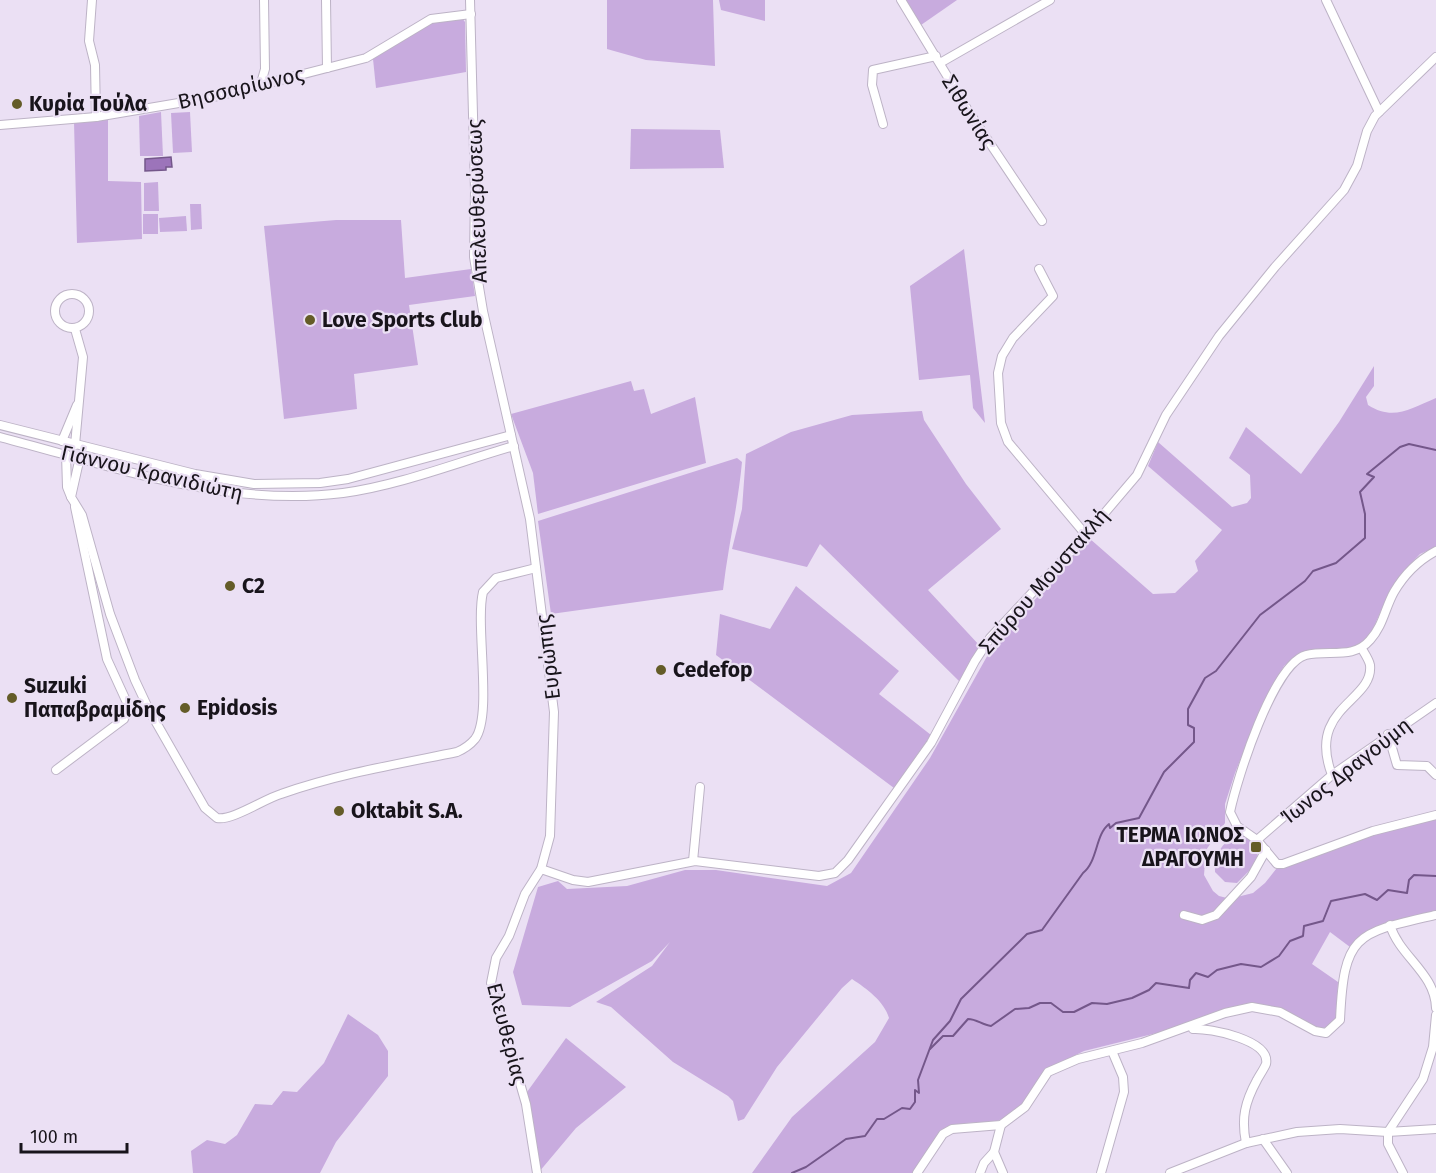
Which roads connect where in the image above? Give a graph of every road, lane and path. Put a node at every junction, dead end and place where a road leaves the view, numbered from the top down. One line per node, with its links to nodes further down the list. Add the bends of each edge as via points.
1 (92, 0): 14 (street, via 89,41 95,66)
2 (264, 0): 12 (street, via 266,69)
3 (326, 0): 11 (street)
4 (470, 0): 8 (street, Απελευθερώσεως)
5 (901, 0): 10 (street, Σιθωνίας)
6 (1050, 0): 10 (street)
7 (1326, 0): 13 (street)
8 (471, 14): 11 (street, Βησσαρίωνος, via 431,19 366,58); 22 (street, Απελευθερώσεως, via 474,257)
9 (1436, 57): 13 (street, Σπύρου Μουστακλή)
10 (938, 60): 15 (street, via 873,70 872,85); 17 (street, Σιθωνίας)
11 (327, 68): 12 (street, Βησσαρίωνος)
12 (261, 83): 14 (street, Βησσαρίωνος, via 214,97)
13 (1378, 112): 31 (street, Σπύρου Μουστακλή, via 1344,190 1219,336 1173,404 1137,475)
14 (96, 117): 16 (street, Βησσαρίωνος)
15 (883, 124)
16 (0, 125)
17 (1042, 222)
18 (1039, 268): 31 (street, via 1053,296 1013,338 1002,356 998,373 1002,429 1011,446)
19 (75, 328): 19 (street, via 88,319 90,308 84,298 68,294 58,301 56,317 63,326); 20 (street, via 83,353)
20 (80, 395): 24 (street); 25 (street)
21 (0, 425): 24 (street, Γιάννου Κρανιδιώτη)
22 (511, 435): 25 (street, Γιάννου Κρανιδιώτη, via 348,479 285,484 254,484 195,474); 26 (street, Απελευθερώσεως)
23 (0, 437): 27 (street, Γιάννου Κρανιδιώτη)
24 (62, 441): 25 (street, Γιάννου Κρανιδιώτη)
25 (75, 445)
26 (514, 446): 28 (street, Γιάννου Κρανιδιώτη, via 379,486 282,498 200,488); 33 (street, Ευρώπης)
27 (66, 454): 28 (street, Γιάννου Κρανιδιώτη); 29 (street, via 67,487)
28 (80, 457): 29 (street)
29 (72, 497): 30 (street)
30 (74, 506): 33 (street, via 82,515 110,614 149,710 205,808 222,819 312,784 466,748 476,738 482,711 483,592 496,578); 37 (street, via 107,658 129,707 124,719)
31 (1086, 535): 44 (street, Σπύρου Μουστακλή, via 990,638 931,742 836,873 819,876)
32 (1436, 551): 34 (street, via 1415,565 1394,592 1379,629)
33 (536, 568): 45 (street, Ευρώπης, via 554,712 550,836)
34 (1362, 649): 38 (street, via 1370,664 1369,677 1328,728 1325,740); 42 (street, via 1303,656 1293,663 1272,695 1248,750 1230,812 1237,826)
35 (1436, 703): 36 (street, Ίωνος Δραγούμη)
36 (1388, 734): 38 (street, Ίωνος Δραγούμη); 39 (street, via 1397,765 1427,766)
37 (56, 770)
38 (1332, 775): 42 (street, Ίωνος Δραγούμη)
39 (1436, 775)
40 (700, 788): 44 (street)
41 (1436, 815): 43 (street, via 1383,828 1283,864 1277,864)
42 (1257, 840): 43 (street)
43 (1266, 850): 46 (street, via 1251,878 1216,915 1202,920)
44 (693, 861): 45 (street, Σπύρου Μουστακλή, via 588,882)
45 (541, 869): 59 (street, Ελευθερίας, via 514,916 509,936 496,958 491,983 526,1104)
46 (1184, 915)
47 (1436, 915): 48 (street)
48 (1390, 925): 49 (street, via 1401,947 1426,976); 51 (street, via 1369,933 1349,953 1341,980 1340,1020 1326,1033 1280,1012 1252,1007)
49 (1436, 1008)
50 (1436, 1015): 55 (street, via 1433,1047 1423,1079)
51 (1180, 1030): 52 (street); 57 (street, via 1199,1029 1243,1039 1264,1054 1266,1063 1243,1112)
52 (1112, 1051): 53 (street, via 1057,1066 1048,1072 1024,1107); 63 (street, via 1123,1077 1124,1092)
53 (1001, 1125): 58 (street); 60 (street, via 952,1129 943,1134)
54 (1436, 1130): 55 (street)
55 (1388, 1132): 56 (street, via 1318,1129); 66 (street, via 1388,1144)
56 (1263, 1139): 57 (street); 65 (street)
57 (1246, 1143): 64 (street)
58 (994, 1152): 61 (street); 62 (street)
59 (537, 1173)
60 (917, 1173)
61 (980, 1173)
62 (1003, 1173)
63 (1101, 1173)
64 (1170, 1173)
65 (1287, 1173)
66 (1403, 1173)

